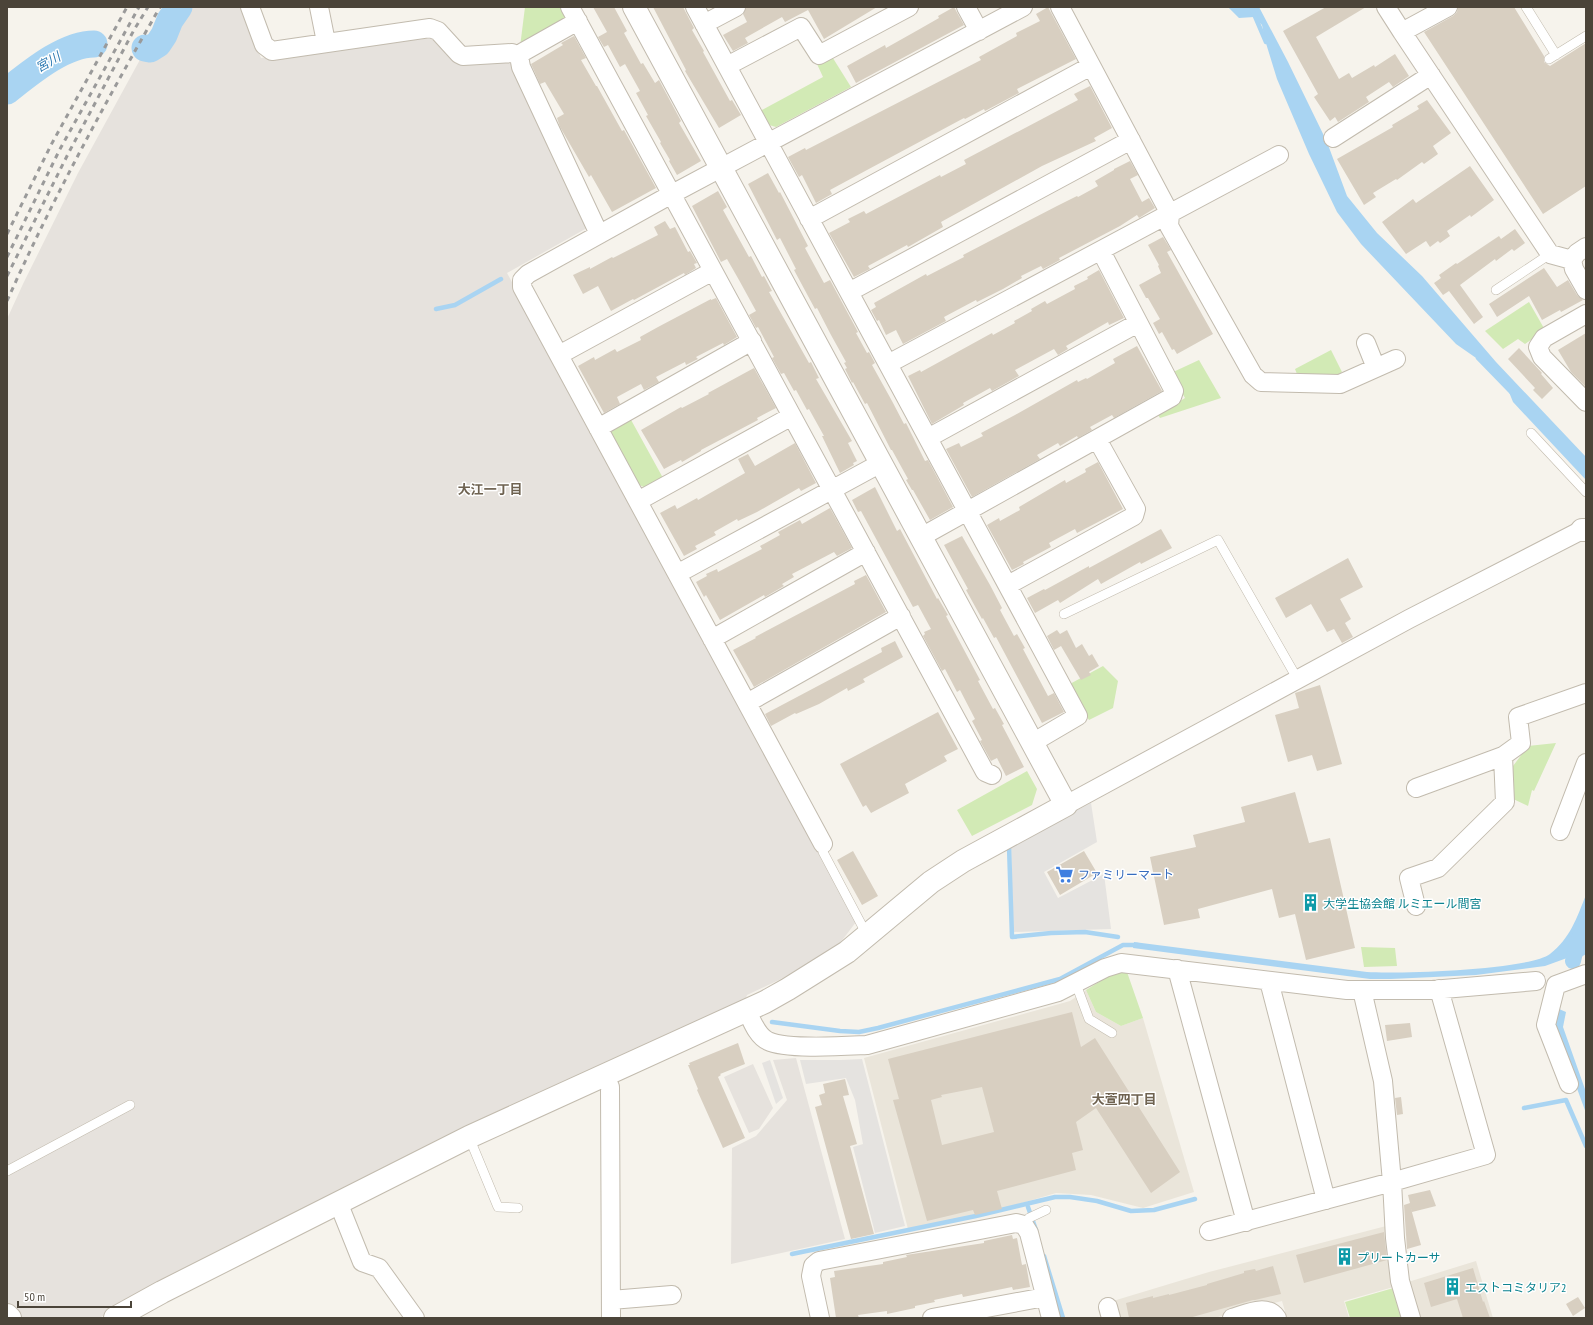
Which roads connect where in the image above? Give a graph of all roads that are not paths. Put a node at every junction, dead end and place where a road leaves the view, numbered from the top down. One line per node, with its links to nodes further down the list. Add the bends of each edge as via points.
1 (250, 7): 18 (street, via 264,45 272,50)
2 (319, 7): 18 (street)
3 (634, 7): 27 (street)
4 (695, 7): 14 (street)
5 (736, 7): 14 (street)
6 (909, 7): 20 (street, via 819,55 801,27)
7 (966, 7): 15 (street)
8 (1023, 7): 15 (street)
9 (1060, 7): 21 (street)
10 (1386, 7): 16 (street)
11 (1448, 7): 16 (street)
12 (1526, 7): 17 (lane, via 1552,57)
13 (574, 14): 19 (street); 28 (street)
14 (704, 24): 20 (street)
15 (979, 31): 25 (street)
16 (1402, 32): 22 (street)
17 (1586, 36)
18 (326, 42): 19 (street, via 430,28 438,31 463,56 512,53)
19 (519, 56): 31 (street, via 521,67)
20 (727, 66): 25 (street)
21 (1091, 66): 24 (street); 30 (street)
22 (1431, 75): 23 (street); 34 (street)
23 (1333, 138)
24 (1131, 140): 29 (street); 39 (street)
25 (768, 143): 27 (street); 30 (street)
26 (1279, 155): 29 (street)
27 (721, 168): 28 (street); 54 (street)
28 (672, 194): 31 (street); 36 (street)
29 (1170, 214): 33 (street); 47 (street, via 1169,226 1253,374 1261,382 1340,384)
30 (810, 219): 39 (street)
31 (599, 234): 44 (street, via 528,274 522,280 522,287)
32 (1586, 247): 35 (street)
33 (1101, 251): 41 (street); 46 (street)
34 (1550, 254): 35 (street); 37 (lane)
35 (1572, 260): 38 (street)
36 (714, 271): 42 (street); 44 (street)
37 (1496, 290)
38 (1586, 290)
39 (849, 292): 46 (street)
40 (1586, 314): 48 (street, via 1544,338 1538,347 1542,356)
41 (1138, 323): 52 (street); 53 (street, via 1174,391 1172,397)
42 (752, 341): 49 (street); 50 (street)
43 (1366, 343): 47 (street)
44 (559, 355): 50 (street)
45 (1396, 359): 47 (street)
46 (888, 364): 52 (street)
47 (1376, 368)
48 (1586, 402)
49 (792, 416): 55 (street); 57 (street)
50 (598, 428): 57 (street)
51 (1531, 433): 56 (lane)
52 (928, 438): 58 (street)
53 (1097, 439): 58 (street); 63 (street, via 1136,509 1134,516)
54 (881, 463): 55 (street); 60 (street)
55 (832, 489): 61 (street); 62 (street)
56 (1586, 492)
57 (638, 502): 62 (street)
58 (968, 512): 60 (street); 63 (street)
59 (1584, 530): 67 (street)
60 (921, 537): 70 (street)
61 (866, 552): 65 (street); 66 (street)
62 (677, 574): 66 (street)
63 (1008, 585): 70 (street, via 1078,716)
64 (1064, 614): 67 (lane, via 1218,540)
65 (901, 616): 69 (street); 73 (street, via 986,772)
66 (712, 639): 69 (street)
67 (1298, 680): 75 (street)
68 (1586, 693): 71 (street, via 1518,716 1522,743)
69 (747, 703): 77 (street)
70 (1032, 743): 75 (street)
71 (1503, 756): 74 (street); 78 (street, via 1505,802 1438,868 1409,878)
72 (1586, 763): 76 (street)
73 (992, 775)
74 (1416, 788)
75 (1066, 805): 79 (street, via 931,882)
76 (1560, 831)
77 (823, 844): 79 (lane, via 823,852)
78 (1416, 906)
79 (867, 935): 87 (street, via 817,972)
80 (1177, 969): 82 (street); 84 (street, via 1121,963 1105,968); 100 (street)
81 (1586, 974): 90 (street, via 1556,985 1546,1025)
82 (1269, 981): 86 (street); 95 (street)
83 (1536, 981): 85 (street)
84 (1076, 984): 87 (street, via 1058,992 867,1045 782,1045 767,1041); 88 (lane, via 1089,1020)
85 (1439, 989): 86 (street); 94 (street, via 1486,1155)
86 (1362, 990): 94 (street, via 1383,1081)
87 (747, 1011): 89 (street)
88 (1112, 1033)
89 (604, 1075): 92 (street); 104 (street, via 610,1087)
90 (1569, 1084)
91 (130, 1104): 93 (lane)
92 (469, 1137): 96 (street); 97 (lane, via 498,1207)
93 (7, 1171)
94 (1392, 1182): 95 (street); 115 (street, via 1394,1238 1400,1281)
95 (1326, 1200): 100 (street)
96 (338, 1202): 107 (street); 108 (street, via 362,1262 378,1268)
97 (518, 1208)
98 (1046, 1210): 99 (lane)
99 (1030, 1220): 103 (street, via 1028,1233); 110 (street, via 819,1261 813,1266 811,1276)
100 (1246, 1222): 101 (street)
101 (1209, 1232)
102 (672, 1295): 104 (street)
103 (1045, 1297): 111 (street); 112 (street)
104 (611, 1300): 109 (street)
105 (7, 1315): 106 (street)
106 (10, 1318)
107 (115, 1318)
108 (415, 1318)
109 (611, 1318)
110 (820, 1318)
111 (932, 1318)
112 (1051, 1318)
113 (1232, 1318): 114 (street, via 1266,1310)
114 (1277, 1318)
115 (1411, 1318)

